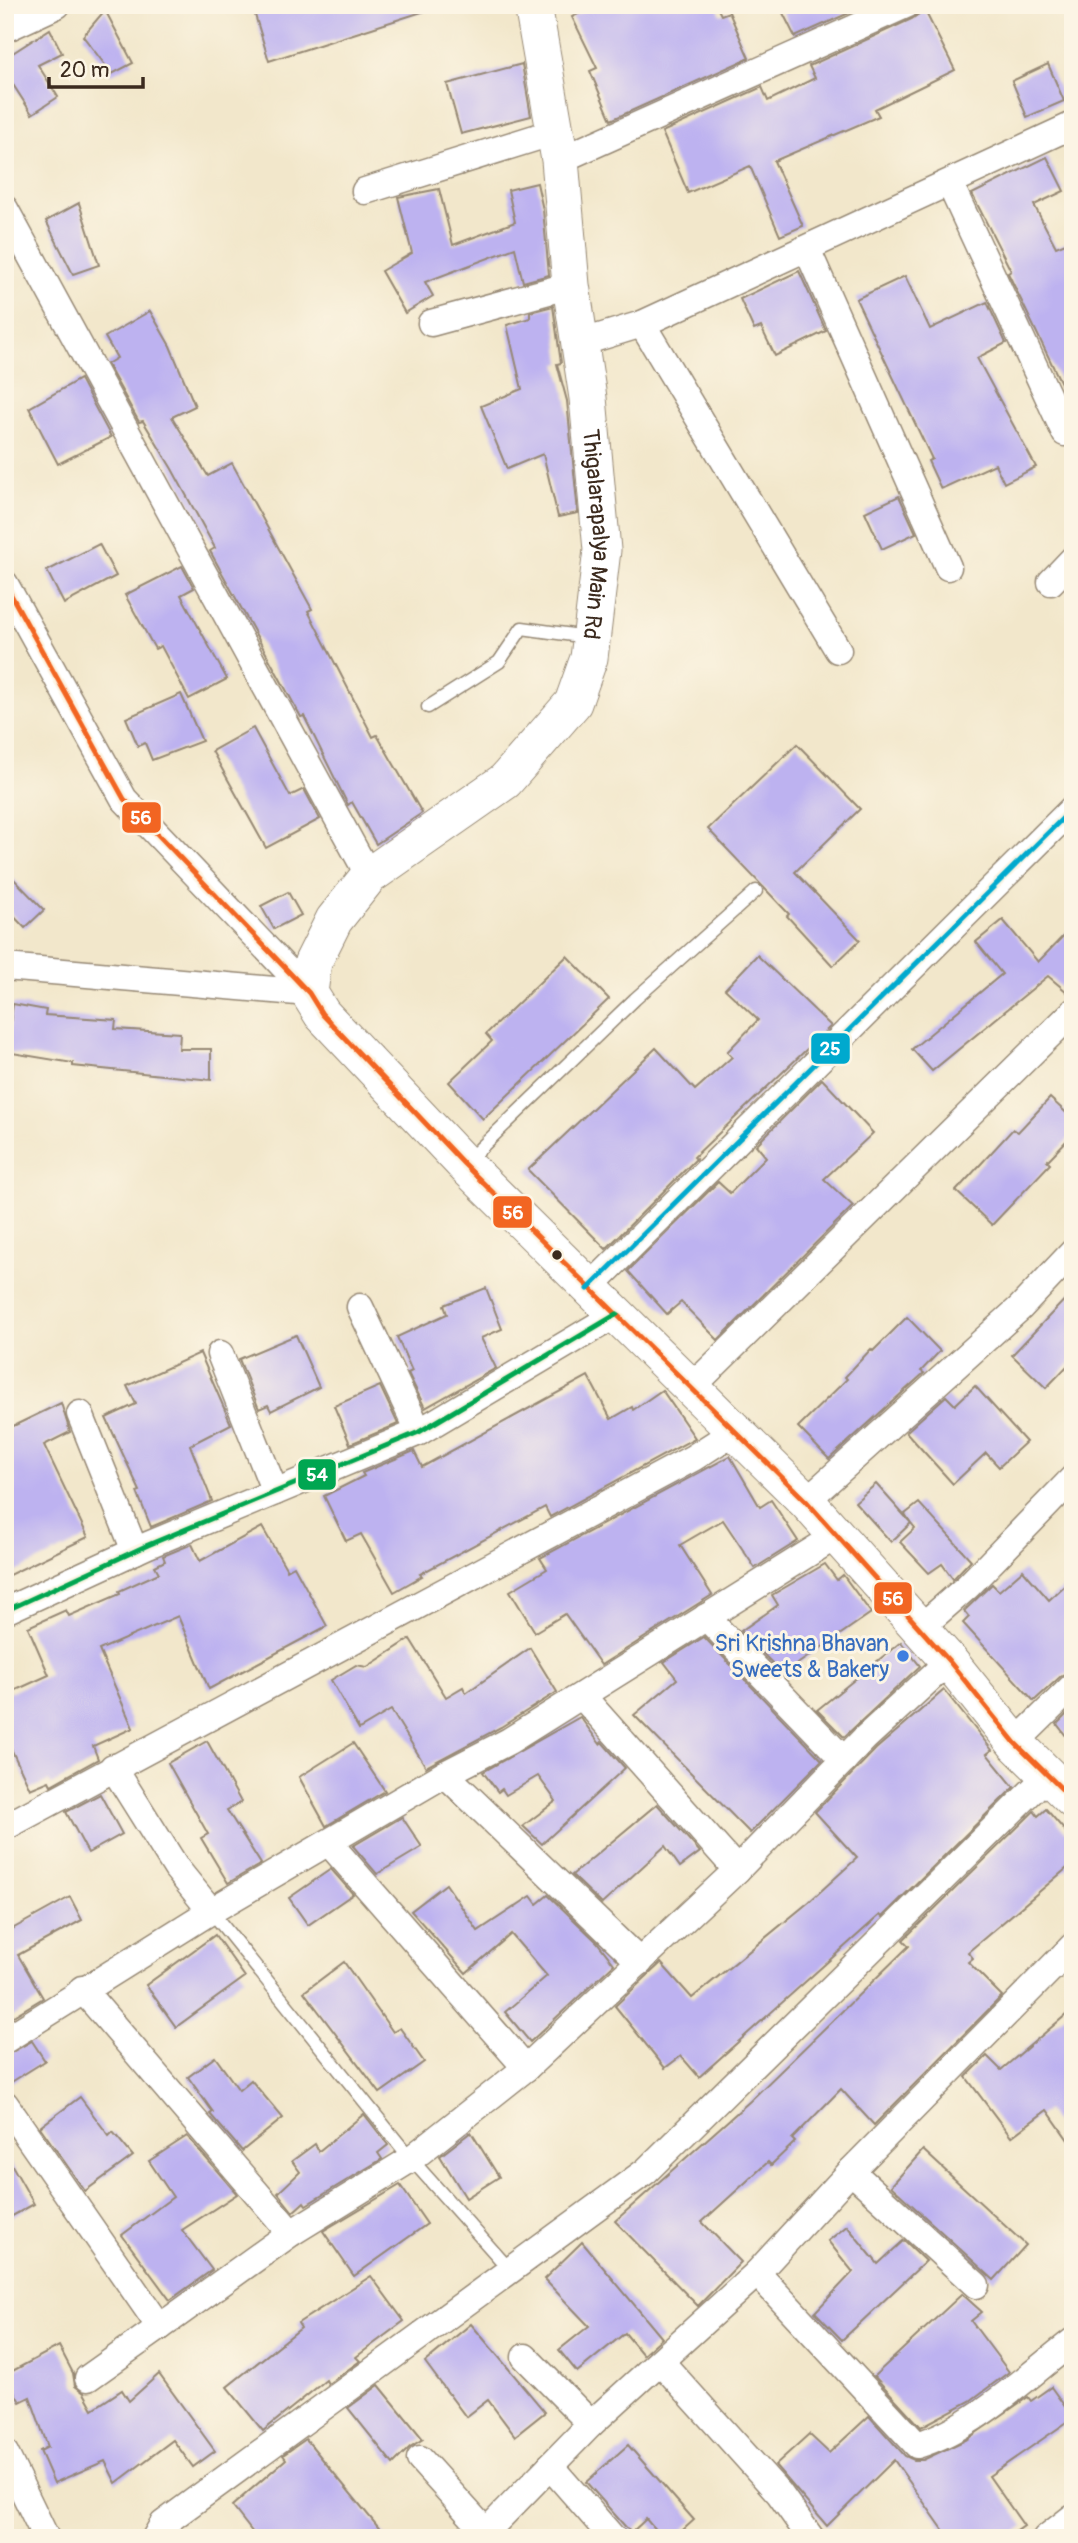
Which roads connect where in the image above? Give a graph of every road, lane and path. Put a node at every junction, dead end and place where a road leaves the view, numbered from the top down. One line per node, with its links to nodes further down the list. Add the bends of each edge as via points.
1 (57, 5): 4 (street)
2 (533, 5): 6 (street, Thigalarapalya Main Rd)
3 (906, 5): 6 (street)
4 (5, 29)
5 (1073, 125): 7 (street)
6 (557, 146): 8 (street); 11 (street, Thigalarapalya Main Rd)
7 (950, 184): 10 (street); 15 (street)
8 (365, 191)
9 (5, 209): 24 (street)
10 (807, 249): 13 (street); 17 (street)
11 (571, 285): 12 (street); 14 (street, Thigalarapalya Main Rd)
12 (431, 323)
13 (642, 324): 14 (street); 21 (street)
14 (580, 344): 20 (street, Thigalarapalya Main Rd, via 601,550)
15 (1065, 433)
16 (1073, 559): 18 (street)
17 (947, 567)
18 (1051, 582)
19 (5, 584): 27 (street, via 124,799)
20 (591, 637): 22 (lane, via 522,628 499,662); 24 (street, Thigalarapalya Main Rd, via 589,658 573,704 505,781)
21 (838, 650)
22 (428, 707)
23 (1073, 808): 31 (street)
24 (369, 876): 27 (street, Thigalarapalya Main Rd, via 334,920 313,962)
25 (756, 891): 29 (lane, via 635,999)
26 (5, 967): 27 (street)
27 (309, 993): 29 (street, via 322,1014)
28 (1073, 1012): 35 (street)
29 (464, 1164): 31 (street)
30 (1073, 1252): 41 (street, via 1020,1308)
31 (588, 1289): 33 (street)
32 (360, 1307): 38 (street)
33 (617, 1314): 35 (street); 38 (street)
34 (220, 1354): 40 (street)
35 (691, 1388): 37 (street)
36 (80, 1414): 43 (street)
37 (735, 1431): 41 (street); 52 (street, via 681,1465)
38 (419, 1432): 40 (street)
39 (1073, 1478): 46 (street, via 968,1586)
40 (275, 1492): 43 (street)
41 (806, 1501): 42 (street)
42 (836, 1536): 45 (street); 46 (street)
43 (135, 1551): 44 (street)
44 (7, 1605)
45 (706, 1617): 49 (street); 51 (street)
46 (919, 1629): 47 (street)
47 (948, 1661): 50 (street); 51 (street)
48 (1073, 1686): 50 (street)
49 (582, 1696): 53 (street); 57 (street)
50 (1015, 1743): 54 (street)
51 (844, 1760): 57 (street)
52 (113, 1767): 55 (street); 58 (street, via 177,1869)
53 (445, 1773): 56 (street); 60 (street)
54 (1059, 1789): 68 (street, via 646,2171)
55 (5, 1826)
56 (329, 1843): 58 (street); 63 (street)
57 (737, 1870): 60 (street)
58 (211, 1911): 61 (street); 65 (lane)
59 (1073, 1945): 66 (street)
60 (640, 1962): 63 (street)
61 (82, 1990): 62 (street); 67 (street)
62 (5, 2040)
63 (526, 2068): 65 (street)
64 (5, 2104): 71 (street)
65 (411, 2158): 67 (street); 68 (lane)
66 (851, 2171): 69 (street); 70 (street)
67 (292, 2233): 71 (street)
68 (510, 2270): 83 (street, via 163,2524)
69 (757, 2273): 72 (street, via 917,2445 967,2422); 74 (street)
70 (976, 2284)
71 (160, 2327): 75 (street)
72 (1073, 2341)
73 (525, 2357): 76 (street)
74 (661, 2362): 76 (street); 85 (street, via 779,2493)
75 (88, 2378)
76 (590, 2424): 79 (street)
77 (5, 2453): 82 (street)
78 (420, 2459): 81 (street)
79 (550, 2466): 81 (street); 84 (street)
80 (1073, 2517): 86 (street)
81 (483, 2535)
82 (46, 2538)
83 (155, 2538)
84 (613, 2538)
85 (811, 2538)
86 (1046, 2538)

